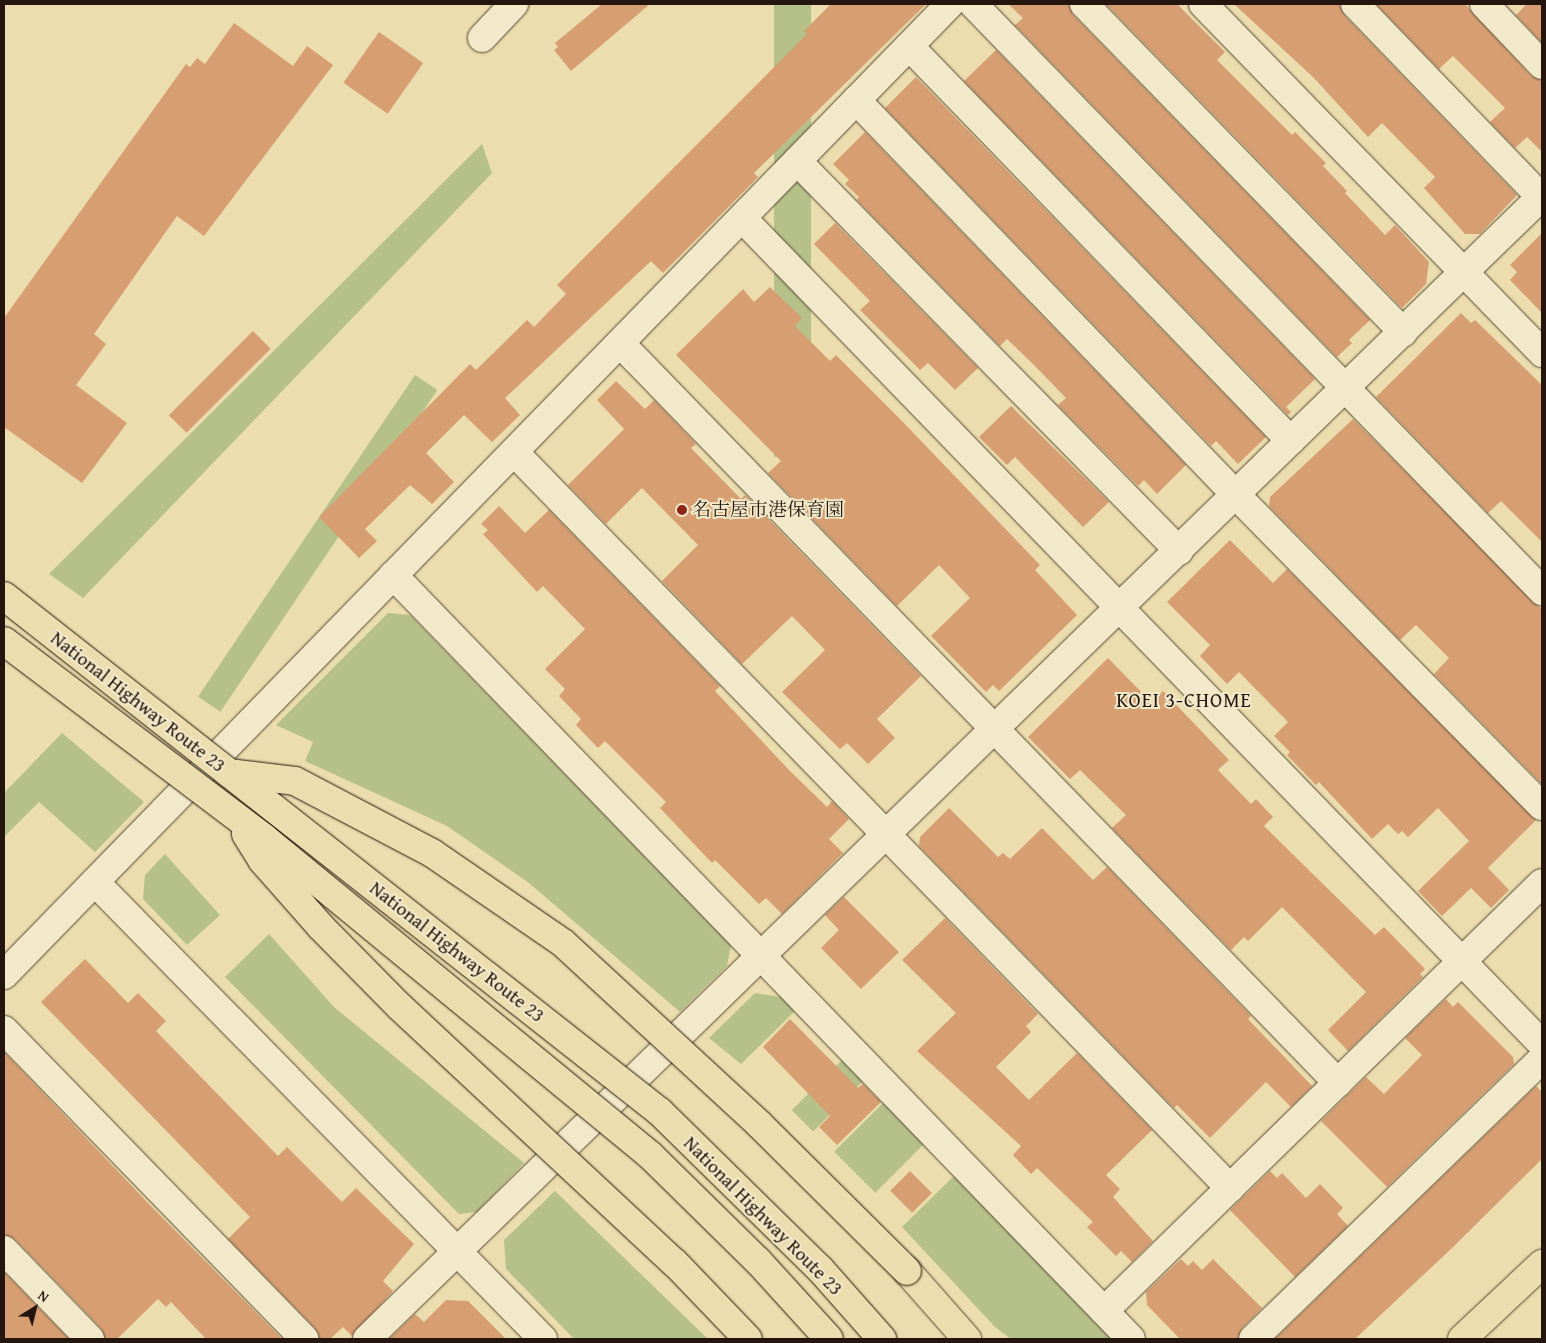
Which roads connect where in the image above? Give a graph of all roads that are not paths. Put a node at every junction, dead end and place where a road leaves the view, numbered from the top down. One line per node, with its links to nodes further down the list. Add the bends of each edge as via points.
1 (514, 4): 8 (street)
2 (950, 4): 9 (street)
3 (973, 4): 19 (street)
4 (1084, 4): 16 (street)
5 (1203, 4): 15 (street)
6 (1355, 4): 13 (street)
7 (1487, 5): 10 (street)
8 (482, 38)
9 (909, 46): 11 (street); 20 (street)
10 (1542, 65)
11 (856, 100): 12 (street); 22 (street)
12 (797, 161): 14 (street); 23 (street)
13 (1542, 196): 15 (street)
14 (742, 218): 17 (street); 27 (street)
15 (1464, 272): 16 (street); 18 (street)
16 (1403, 332): 19 (street)
17 (620, 343): 21 (street); 29 (street)
18 (1542, 353)
19 (1346, 388): 20 (street); 25 (street)
20 (1291, 441): 22 (street)
21 (514, 452): 24 (street); 33 (street)
22 (1236, 495): 23 (street); 31 (street)
23 (1179, 551): 27 (street)
24 (393, 575): 34 (street); 36 (street)
25 (1542, 591)
26 (4, 596): 30 (main road, National Highway Route 23, bridge)
27 (1118, 609): 29 (street); 37 (street)
28 (4, 641): 32 (main road, National Highway Route 23, bridge)
29 (995, 729): 33 (street); 42 (street)
30 (229, 773): 54 (main road, National Highway Route 23, bridge, via 660,1112 820,1269); 55 (main road, bridge, via 295,781 432,853 563,943 760,1125 907,1271)
31 (1542, 806)
32 (232, 813): 52 (main road, bridge, via 262,860 328,934 400,1007 675,1263); 53 (main road, National Highway Route 23, bridge, via 650,1155 758,1261)
33 (887, 835): 36 (street); 43 (street)
34 (95, 882): 38 (street); 45 (street)
35 (1542, 883): 37 (street)
36 (762, 956): 45 (street); 47 (street)
37 (1462, 962): 40 (street); 42 (street)
38 (4, 975)
39 (4, 1030): 49 (street)
40 (1542, 1044)
41 (1542, 1059): 57 (street)
42 (1338, 1083): 43 (street)
43 (1230, 1188): 47 (street)
44 (4, 1250): 48 (street)
45 (457, 1252): 50 (street); 51 (street)
46 (1542, 1264): 58 (main road)
47 (1104, 1311): 56 (street)
48 (90, 1339)
49 (304, 1339)
50 (367, 1339)
51 (542, 1339)
52 (748, 1339)
53 (829, 1339)
54 (882, 1339)
55 (967, 1339)
56 (1131, 1339)
57 (1253, 1339)
58 (1462, 1339)

